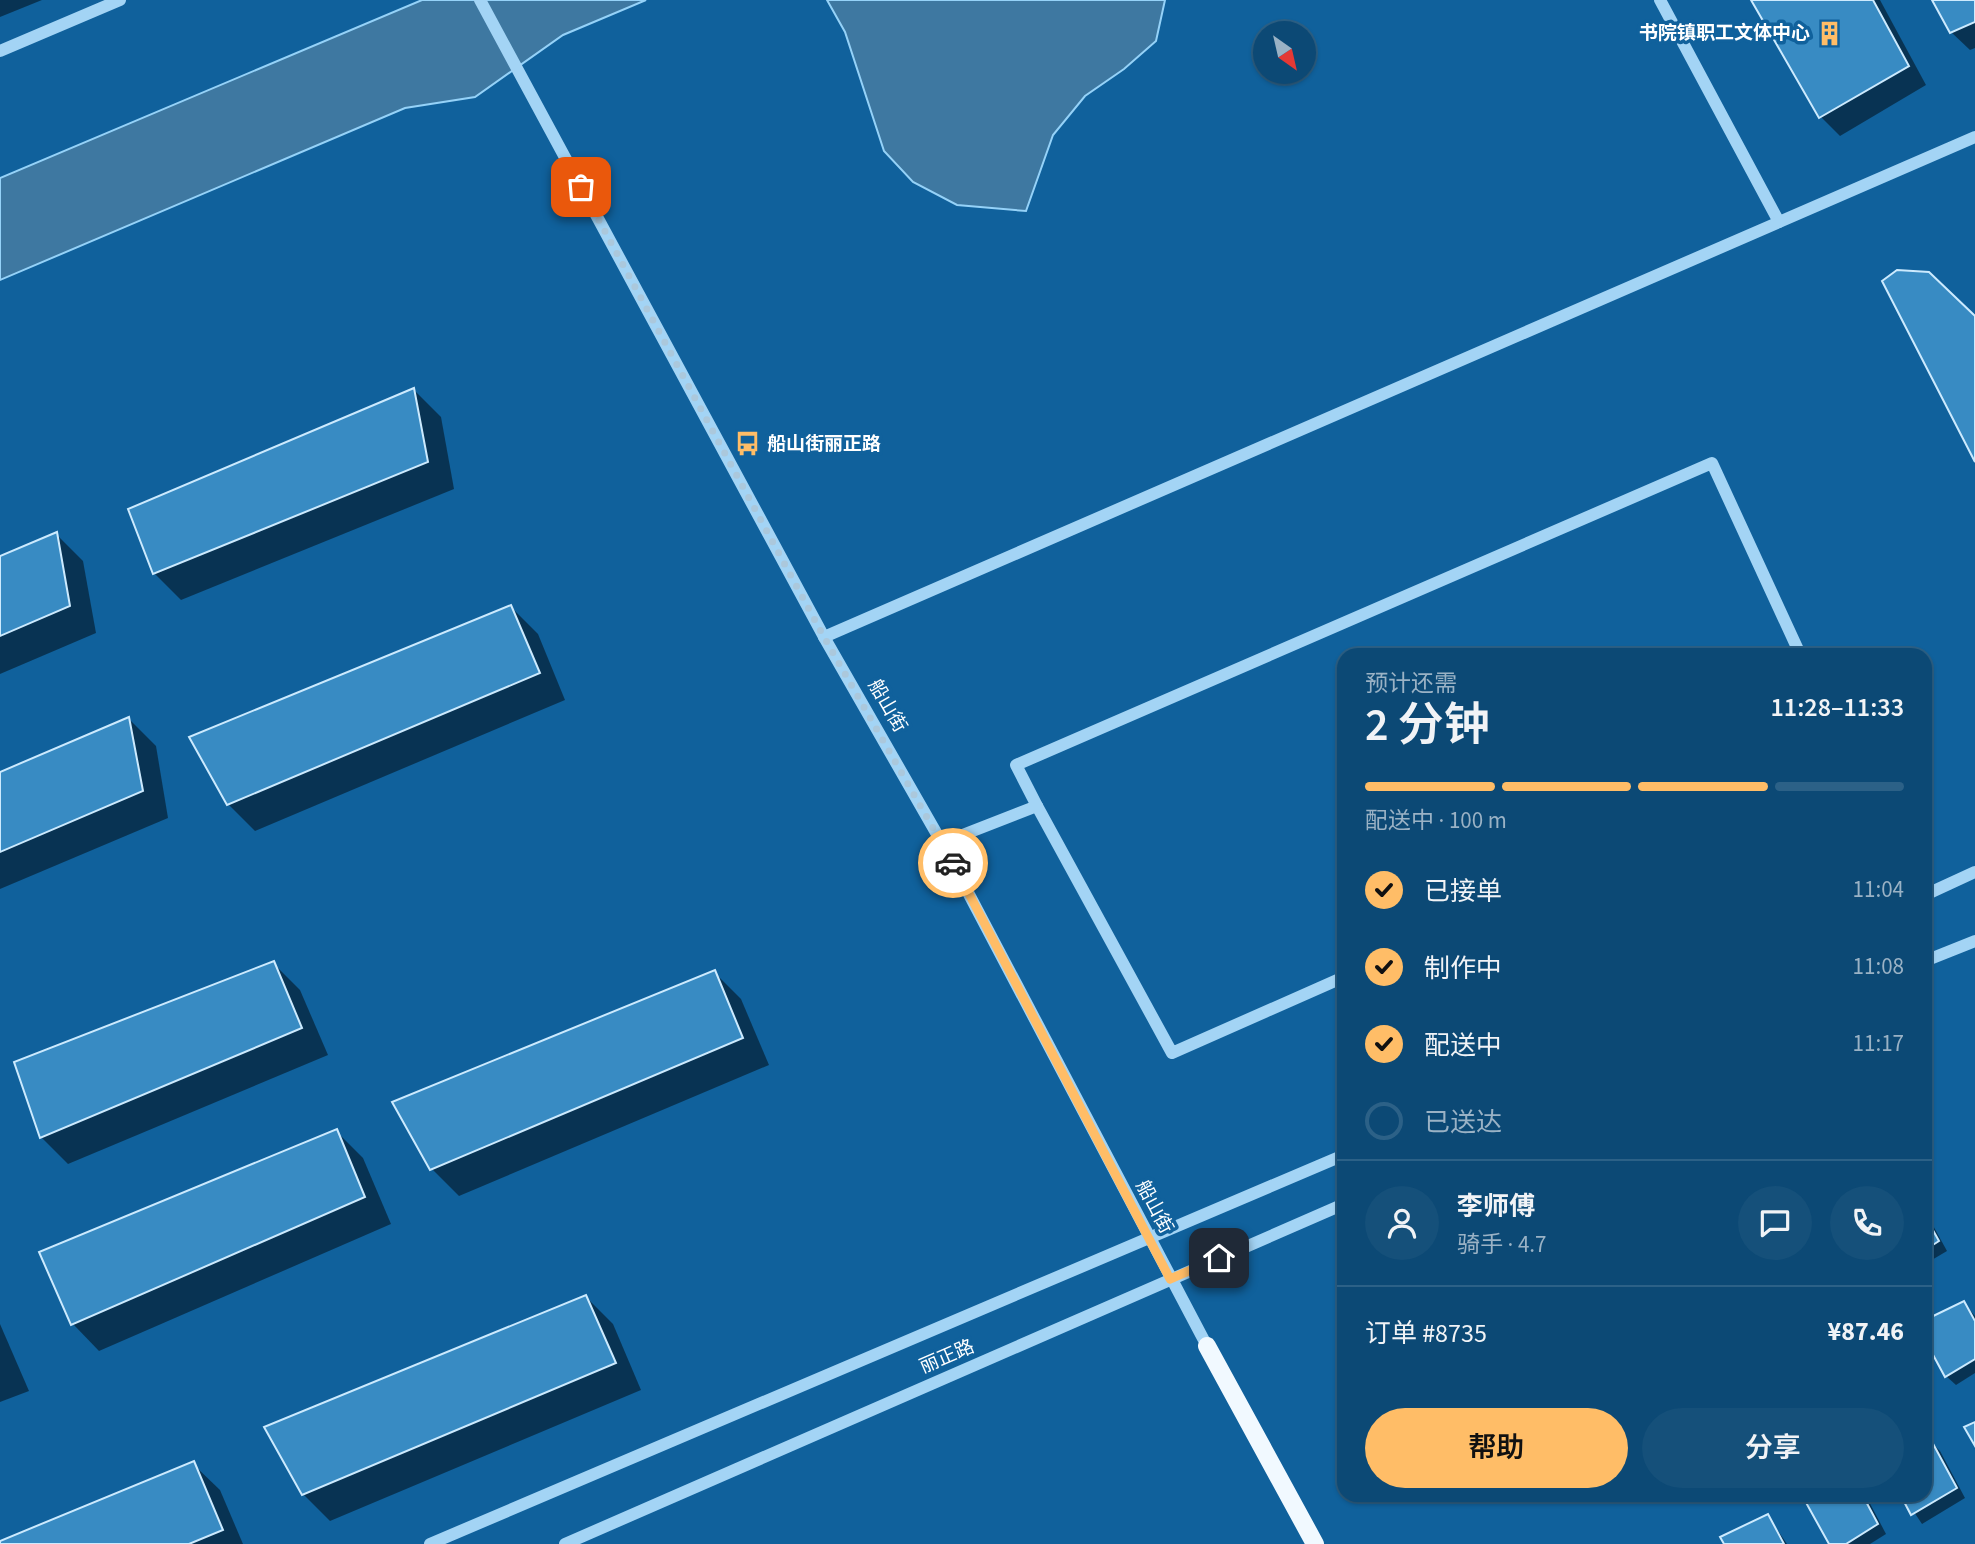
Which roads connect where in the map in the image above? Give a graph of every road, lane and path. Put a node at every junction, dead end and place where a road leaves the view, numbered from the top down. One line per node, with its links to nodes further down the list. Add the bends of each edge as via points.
1 (120, 0): 4 (street)
2 (480, 0): 7 (street, 船山街)
3 (1660, 0): 6 (street)
4 (0, 51)
5 (1975, 137): 6 (street)
6 (1779, 222): 7 (street)
7 (824, 637): 10 (street, 船山街)
8 (1797, 648): 9 (street, via 1712,463 1016,765)
9 (1037, 806): 10 (street); 15 (street, via 1171,1053)
10 (942, 843): 18 (street, 船山街)
11 (1975, 872): 12 (street)
12 (1932, 892)
13 (1975, 941): 14 (street)
14 (1932, 958)
15 (1337, 980)
16 (1337, 1158): 18 (street)
17 (1337, 1207): 19 (street, 丽正路)
18 (1147, 1237): 19 (street, 船山街); 21 (street)
19 (1170, 1279): 20 (street, 船山街); 22 (street, 丽正路)
20 (1207, 1346): 23 (main road)
21 (430, 1544)
22 (565, 1544)
23 (1315, 1544)

